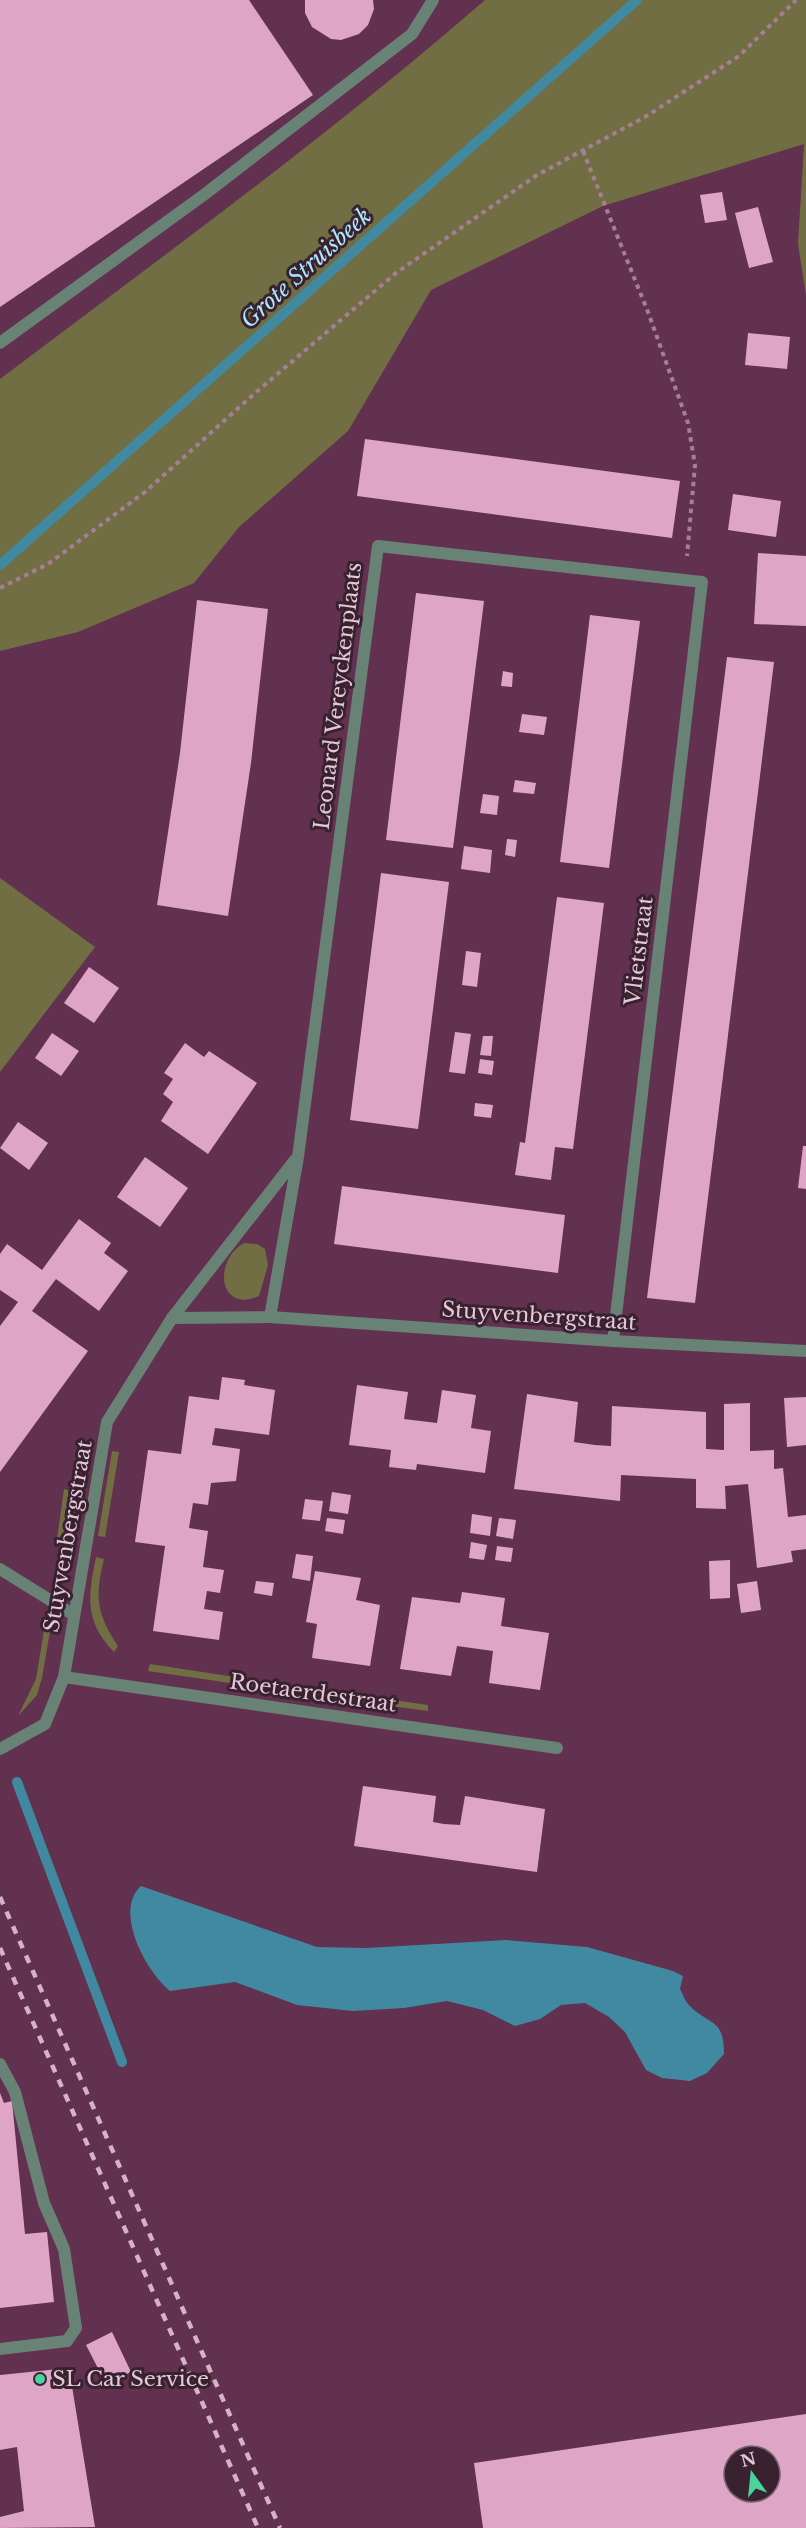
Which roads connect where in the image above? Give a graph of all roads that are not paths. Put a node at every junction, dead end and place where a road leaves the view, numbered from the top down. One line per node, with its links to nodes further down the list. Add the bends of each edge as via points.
1 (433, 0): 2 (street, via 412,34 205,194)
2 (0, 343)
3 (684, 580): 4 (street, Leonard Vereyckenplaats, via 378,546); 7 (street, Vlietstraat, via 702,582)
4 (298, 1157): 5 (street); 6 (street, Stuyvenbergstraat)
5 (270, 1317): 6 (street, Stuyvenbergstraat); 7 (street, Stuyvenbergstraat)
6 (172, 1318): 10 (street, Stuyvenbergstraat, via 107,1422)
7 (613, 1341): 8 (street, Stuyvenbergstraat)
8 (806, 1351)
9 (0, 1569): 10 (street)
10 (74, 1615): 11 (street, Stuyvenbergstraat)
11 (64, 1677): 12 (street, Roetaerdestraat); 13 (street, Stuyvenbergstraat, via 45,1724)
12 (557, 1748)
13 (0, 1749)
14 (0, 2064): 15 (street, via 15,2092 44,2203 64,2249 76,2328 67,2341)
15 (0, 2349)

